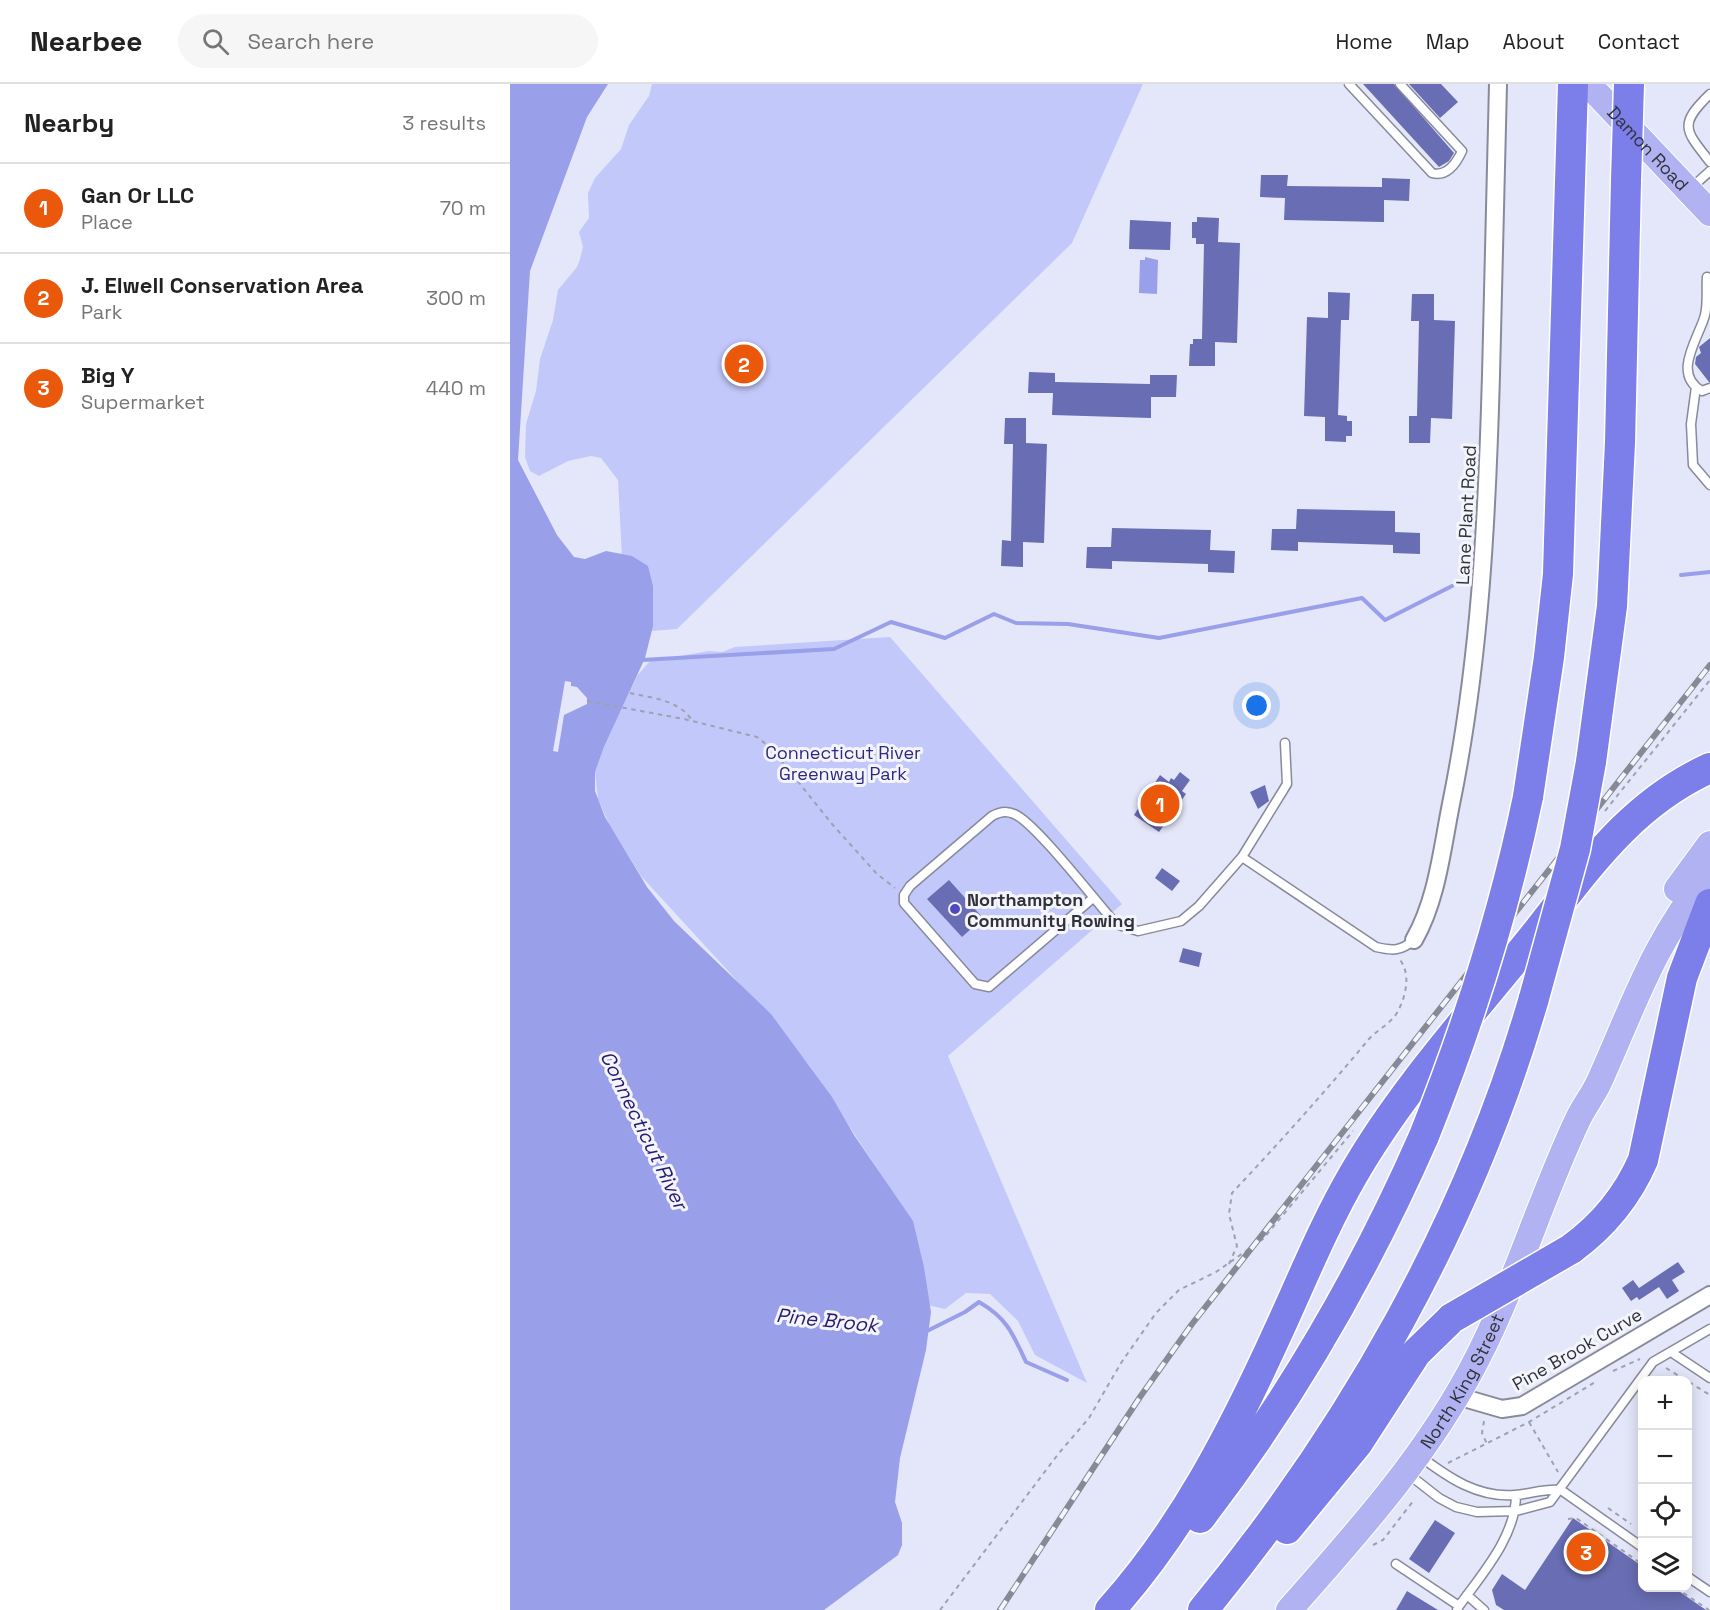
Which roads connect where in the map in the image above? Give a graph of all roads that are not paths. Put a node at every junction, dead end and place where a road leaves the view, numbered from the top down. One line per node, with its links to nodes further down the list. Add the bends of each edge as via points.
1 (1349, 84): 2 (lane, via 1431,173 1448,171 1462,151)
2 (1400, 84)
3 (1498, 84): 23 (street, Lane Plant Road, via 1488,477 1474,674 1437,870 1427,912)
4 (1573, 84): 41 (highway, bridge, via 1558,574 1528,797 1494,936 1460,1043 1424,1136 1371,1250 1299,1379 1216,1497)
5 (1588, 84): 10 (main road, Damon Road)
6 (1629, 84): 42 (highway, bridge, via 1612,606 1575,849 1534,998 1476,1165 1412,1300 1337,1426 1252,1548)
7 (1710, 94): 8 (lane, via 1688,120 1689,135)
8 (1710, 162)
9 (1710, 171): 10 (lane)
10 (1689, 190): 11 (main road, Damon Road)
11 (1710, 213)
12 (1707, 277): 13 (lane, via 1705,314 1695,334 1689,361 1688,376)
13 (1696, 387): 14 (lane, via 1702,391); 15 (lane, via 1691,424 1693,465)
14 (1710, 388)
15 (1710, 485)
16 (1286, 743): 19 (lane, via 1287,784)
17 (1710, 768): 40 (highway, via 1661,794 1634,817 1590,865 1395,1110 1343,1193 1245,1403 1206,1476 1152,1557)
18 (1710, 844): 24 (main road, North King Street, via 1671,898 1624,982 1584,1077)
19 (1242, 857): 21 (lane, via 1181,921 1138,931 1127,929 1116,924); 23 (lane, via 1376,947 1394,951)
20 (1710, 873): 24 (main road, North King Street, via 1661,941 1599,1083)
21 (1093, 898): 21 (lane, via 1033,828 1005,811 992,816 910,886 904,903 975,984 989,987)
22 (1710, 904): 43 (highway, bridge, via 1682,978 1643,1160 1631,1186 1614,1210 1571,1249 1452,1318 1416,1353 1344,1461 1258,1563)
23 (1414, 940)
24 (1578, 1119): 29 (main road, North King Street, via 1509,1293)
25 (1710, 1295): 29 (street, Pine Brook Curve, via 1522,1406 1502,1409)
26 (1710, 1329): 27 (lane)
27 (1671, 1352): 28 (lane); 31 (lane, via 1653,1362)
28 (1710, 1378)
29 (1457, 1396): 30 (main road, North King Street)
30 (1412, 1464): 32 (lane, via 1497,1496); 33 (lane, via 1439,1498 1456,1507 1477,1512); 44 (main road, North King Street)
31 (1561, 1490): 32 (lane, via 1547,1488); 33 (lane, via 1551,1502); 34 (lane)
32 (1515, 1496): 33 (lane)
33 (1516, 1511): 38 (lane, via 1503,1541)
34 (1638, 1544)
35 (1396, 1564): 39 (lane)
36 (1692, 1581): 37 (lane)
37 (1710, 1592)
38 (1467, 1595): 39 (lane); 45 (lane)
39 (1458, 1608)
40 (1110, 1610)
41 (1125, 1610)
42 (1203, 1610)
43 (1211, 1610)
44 (1289, 1610)
45 (1484, 1610)

